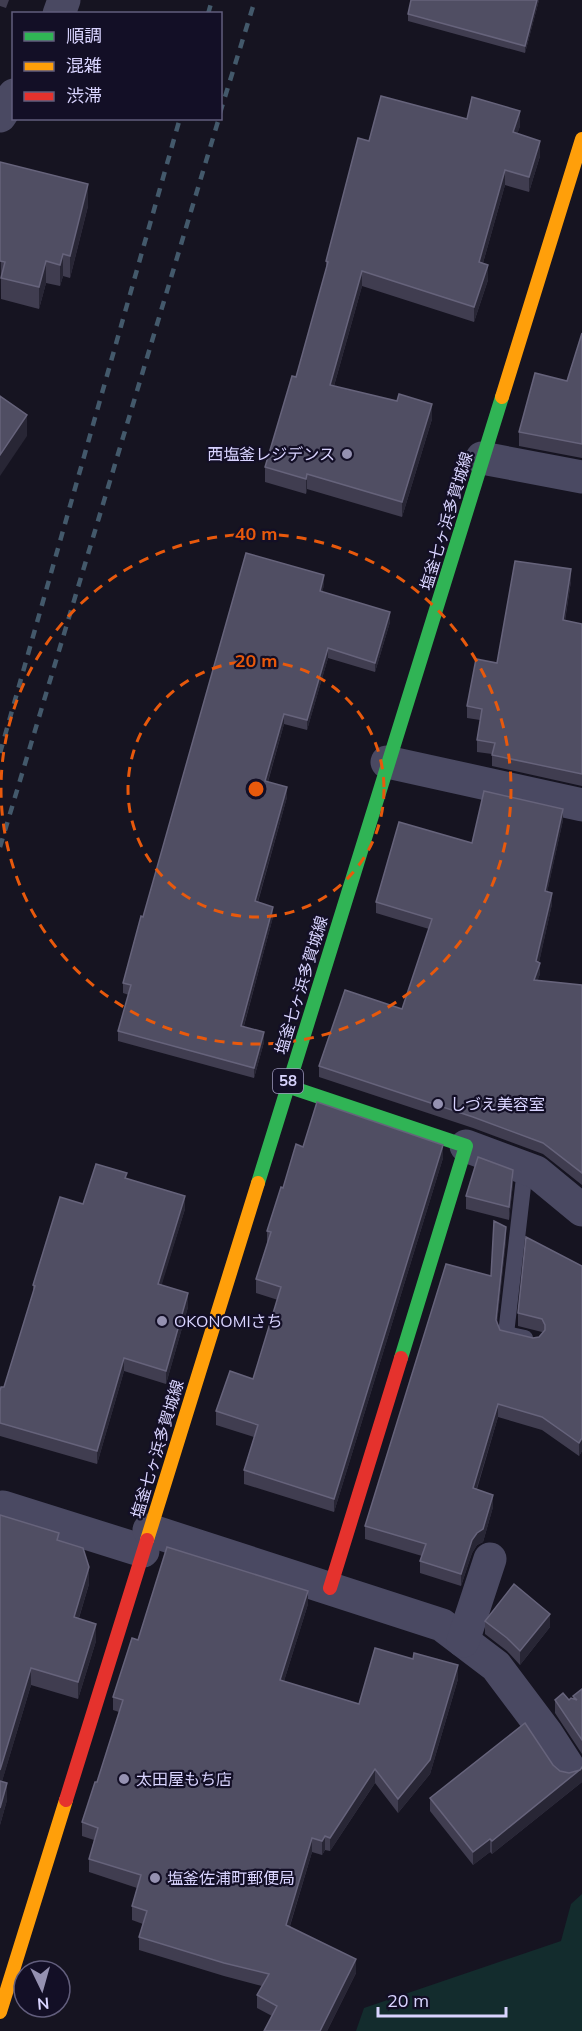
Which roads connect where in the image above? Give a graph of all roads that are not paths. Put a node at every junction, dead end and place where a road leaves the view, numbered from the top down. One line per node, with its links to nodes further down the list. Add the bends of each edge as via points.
1 (12, 98): 2 (street)
2 (0, 116)
3 (581, 147): 4 (main road, 塩釜七ヶ浜多賀城線 / 58)
4 (482, 458): 5 (street); 6 (main road, 塩釜七ヶ浜多賀城線 / 58)
5 (582, 477)
6 (387, 762): 7 (street); 8 (main road, 塩釜七ヶ浜多賀城線 / 58)
7 (582, 805)
8 (287, 1086): 9 (main road); 14 (main road, 塩釜七ヶ浜多賀城線 / 58)
9 (466, 1146): 10 (street); 16 (main road)
10 (525, 1169): 11 (street, via 536,1172); 12 (lane, via 506,1334)
11 (582, 1210)
12 (535, 1340)
13 (3, 1507): 14 (street)
14 (146, 1540): 16 (street); 19 (main road, 塩釜七ヶ浜多賀城線 / 58)
15 (490, 1559): 17 (street)
16 (330, 1588): 17 (street, via 442,1626)
17 (463, 1641): 18 (street, via 496,1666)
18 (570, 1768)
19 (0, 2012)

